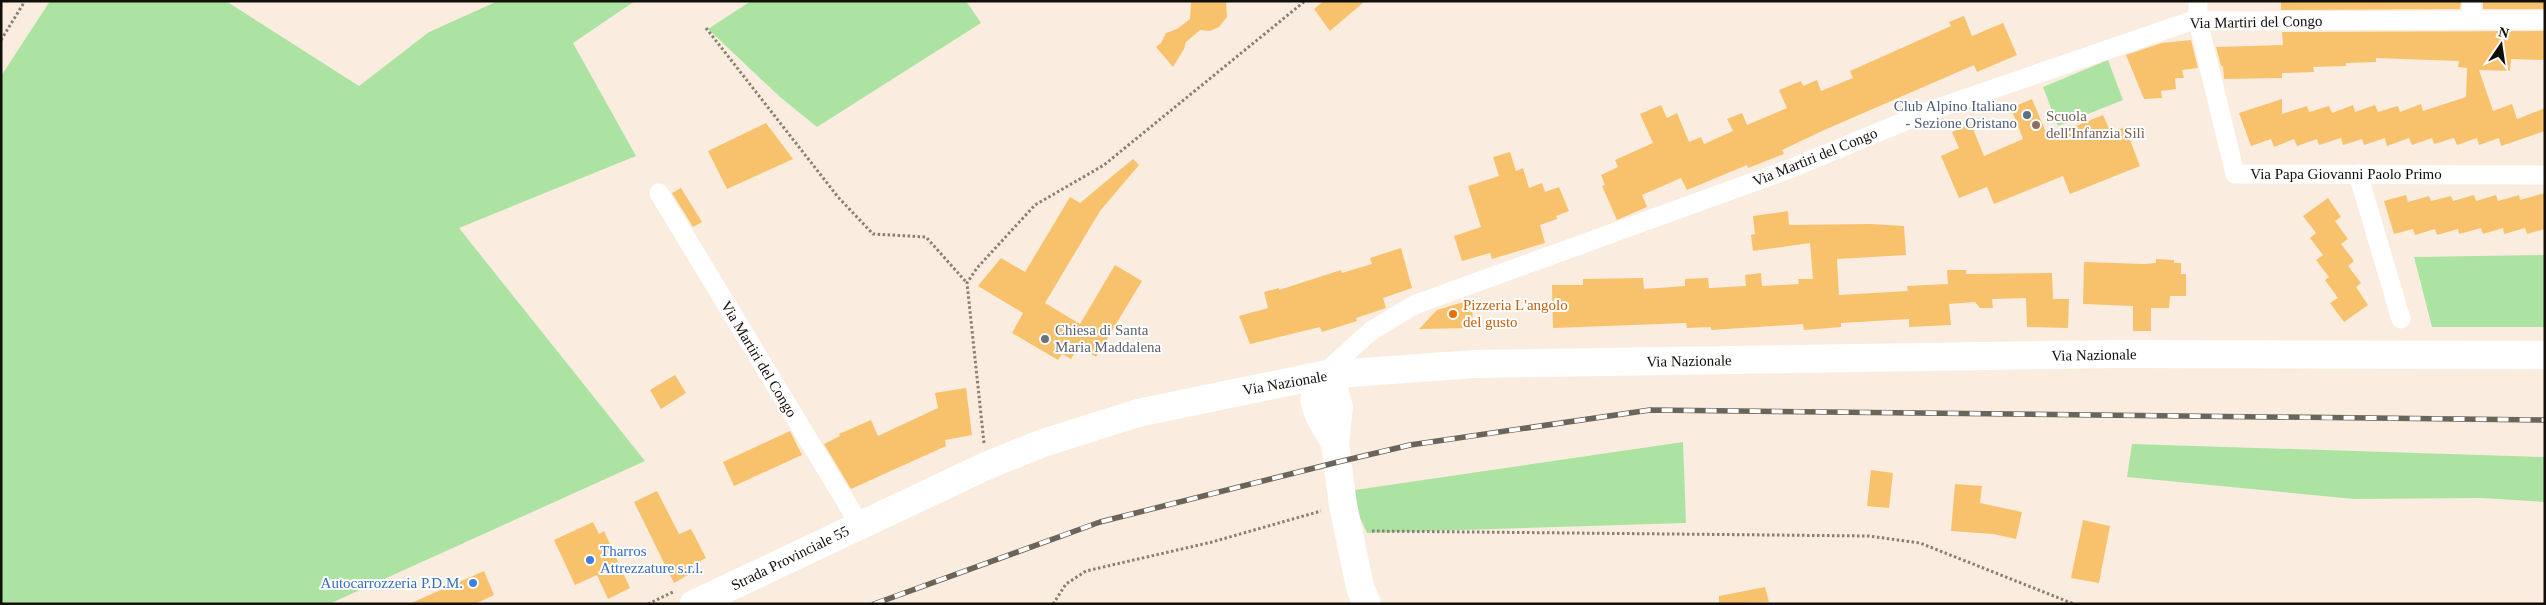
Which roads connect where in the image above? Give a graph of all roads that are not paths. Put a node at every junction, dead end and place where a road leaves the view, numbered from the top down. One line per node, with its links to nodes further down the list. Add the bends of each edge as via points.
1 (2198, 1): 5 (street, Via Papa Giovanni Paolo Primo)
2 (2472, 1): 3 (street)
3 (2471, 20): 4 (street, Via Martiri del Congo); 5 (street, Via Martiri del Congo)
4 (2545, 20)
5 (2198, 21): 6 (street, Via Papa Giovanni Paolo Primo, via 2235,174); 12 (street, Via Martiri del Congo, via 1932,110 1792,168 1414,305 1372,331)
6 (2358, 174): 7 (street, Via Papa Giovanni Paolo Primo); 9 (street)
7 (2545, 175)
8 (659, 193): 15 (street, Via Martiri del Congo)
9 (2401, 319)
10 (2545, 355): 11 (main road, Via Nazionale, via 2117,354)
11 (1474, 364): 12 (main road, Via Nazionale); 14 (main road, via 1417,383 1366,388)
12 (1322, 375): 13 (main road, Via Nazionale); 14 (main road, via 1314,389)
13 (1251, 389): 14 (main road, via 1299,398); 15 (main road, Via Nazionale, via 1138,413 1040,444)
14 (1327, 408): 17 (main road, via 1346,518 1360,586)
15 (860, 525): 16 (main road, Strada Provinciale 55)
16 (694, 604)
17 (1367, 604)

